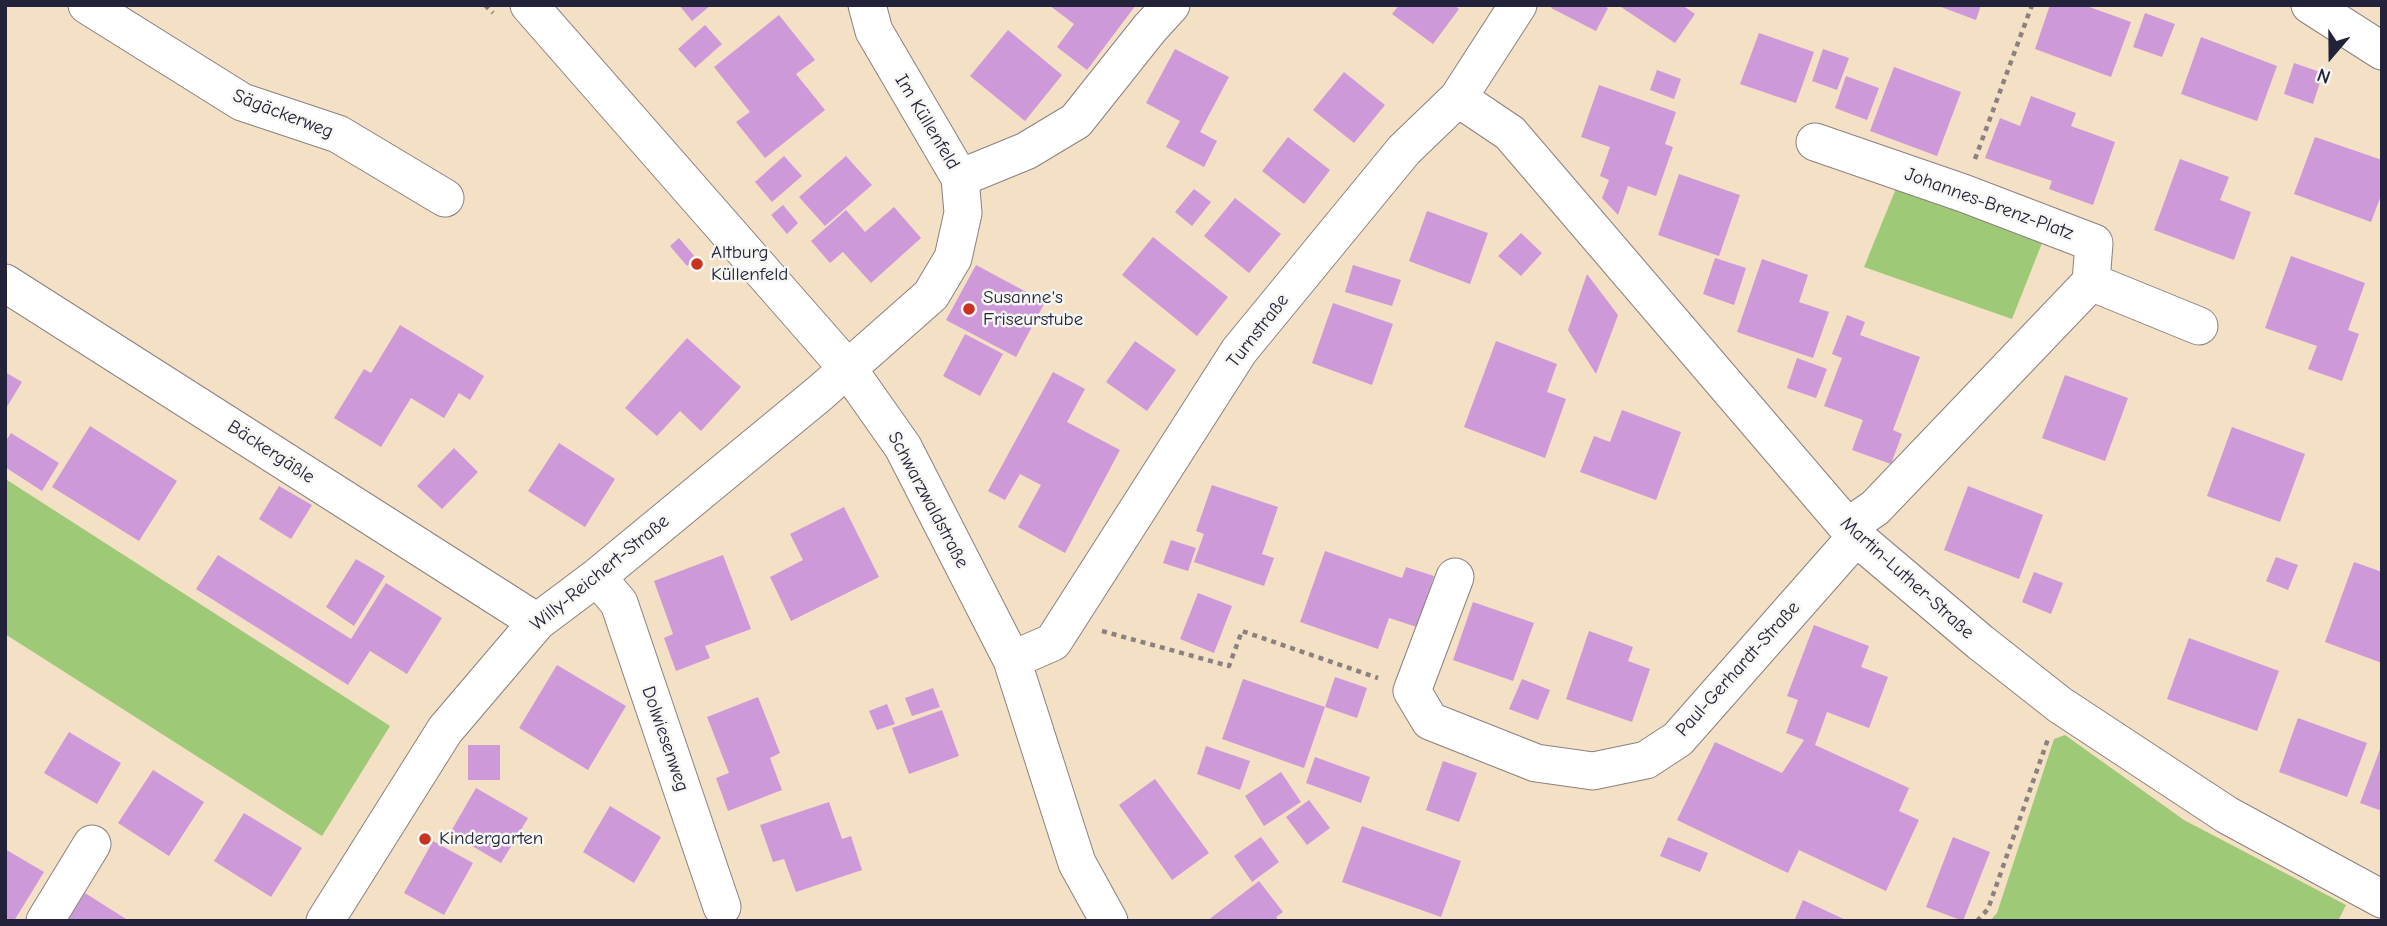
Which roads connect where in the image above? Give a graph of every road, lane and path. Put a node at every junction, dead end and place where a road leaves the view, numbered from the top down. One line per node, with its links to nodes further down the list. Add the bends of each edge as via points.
1 (87, 5): 13 (street, Sägäckerweg, via 242,102 338,134)
2 (867, 5): 11 (street, Im Küllenfeld, via 874,31)
3 (1171, 5): 11 (street, via 1076,121 1026,151)
4 (1518, 5): 9 (street, Turnstraße)
5 (2032, 5): 12 (path)
6 (2310, 5): 8 (street)
7 (529, 8): 17 (street, Schwarzwaldstraße)
8 (2382, 51)
9 (1458, 98): 18 (street, Martin-Luther-Straße, via 1510,133); 21 (street, Turnstraße, via 1404,150 1239,351)
10 (1815, 142): 12 (street, Johannes-Brenz-Platz)
11 (960, 178): 17 (street, Im Küllenfeld, via 963,213 953,258 930,295)
12 (1963, 193): 14 (street, Johannes-Brenz-Platz, via 2094,243)
13 (445, 198)
14 (2091, 282): 16 (street); 18 (street, Paul-Gerhardt-Straße)
15 (5, 283): 22 (street, Bäckergäßle)
16 (2200, 326)
17 (848, 369): 19 (street, Willy-Reichert-Straße); 23 (street, Schwarzwaldstraße, via 903,447)
18 (1851, 532): 24 (street, Paul-Gerhardt-Straße, via 1678,738 1646,760 1593,771 1536,763 1430,721); 25 (street, Martin-Luther-Straße)
19 (597, 577): 22 (street, Willy-Reichert-Straße); 28 (street, Dolwiesenweg, via 619,603)
20 (1455, 578): 24 (street)
21 (1069, 618): 23 (street, Turnstraße, via 1053,642); 24 (path, via 1113,635 1229,666 1242,631)
22 (537, 622): 30 (street, Willy-Reichert-Straße, via 445,730)
23 (1012, 660): 31 (street, Schwarzwaldstraße, via 1077,863)
24 (1412, 691)
25 (2060, 705): 27 (street, Martin-Luther-Straße, via 2227,815); 32 (path, via 1988,909)
26 (92, 844): 29 (street)
27 (2382, 899)
28 (722, 907)
29 (45, 921)
30 (325, 921)
31 (1109, 921)
32 (1977, 921)

